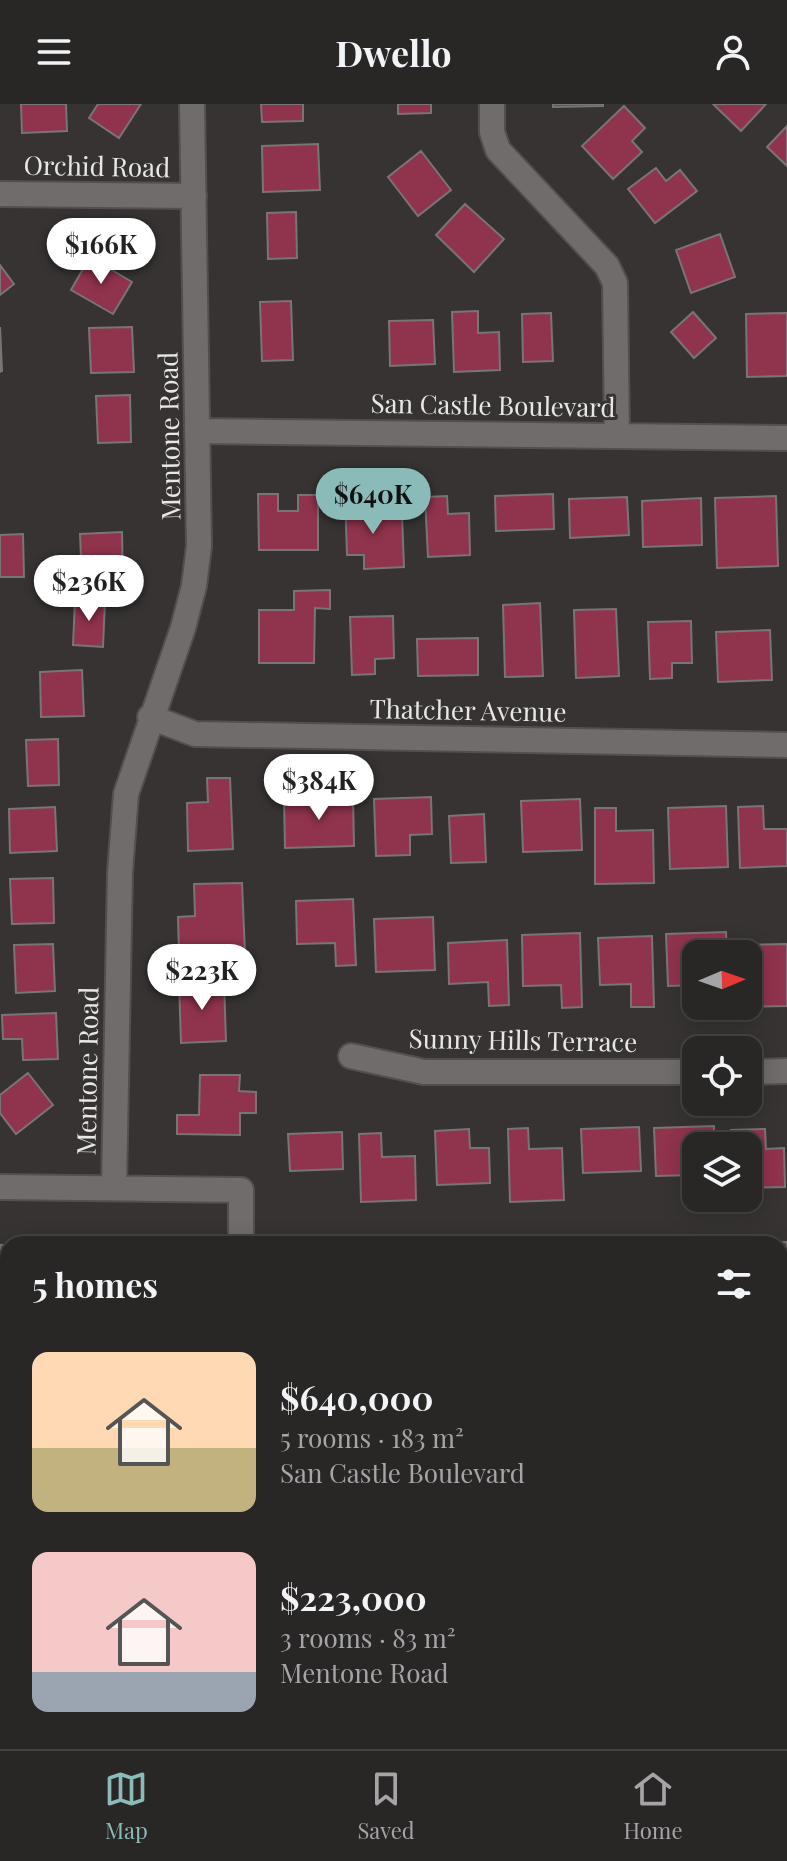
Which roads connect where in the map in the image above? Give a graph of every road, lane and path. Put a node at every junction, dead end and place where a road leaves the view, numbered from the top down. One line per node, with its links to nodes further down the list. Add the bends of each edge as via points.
1 (192, 104): 4 (street, Mentone Road)
2 (492, 104): 6 (street, via 498,150 607,266 615,283)
3 (0, 194): 4 (street, Orchid Road)
4 (194, 196): 5 (street, Mentone Road)
5 (199, 431): 6 (street, San Castle Boulevard); 8 (street, Mentone Road, via 194,586)
6 (617, 436): 7 (street, San Castle Boulevard)
7 (787, 438)
8 (150, 717): 9 (street, Thatcher Avenue, via 195,734); 15 (street, Mentone Road, via 126,794 122,827)
9 (787, 745)
10 (351, 1056): 12 (street, Sunny Hills Terrace, via 424,1072)
11 (787, 1071): 13 (street)
12 (682, 1072)
13 (762, 1072)
14 (0, 1187): 15 (street)
15 (114, 1188): 16 (street, via 241,1190)
16 (241, 1236)

